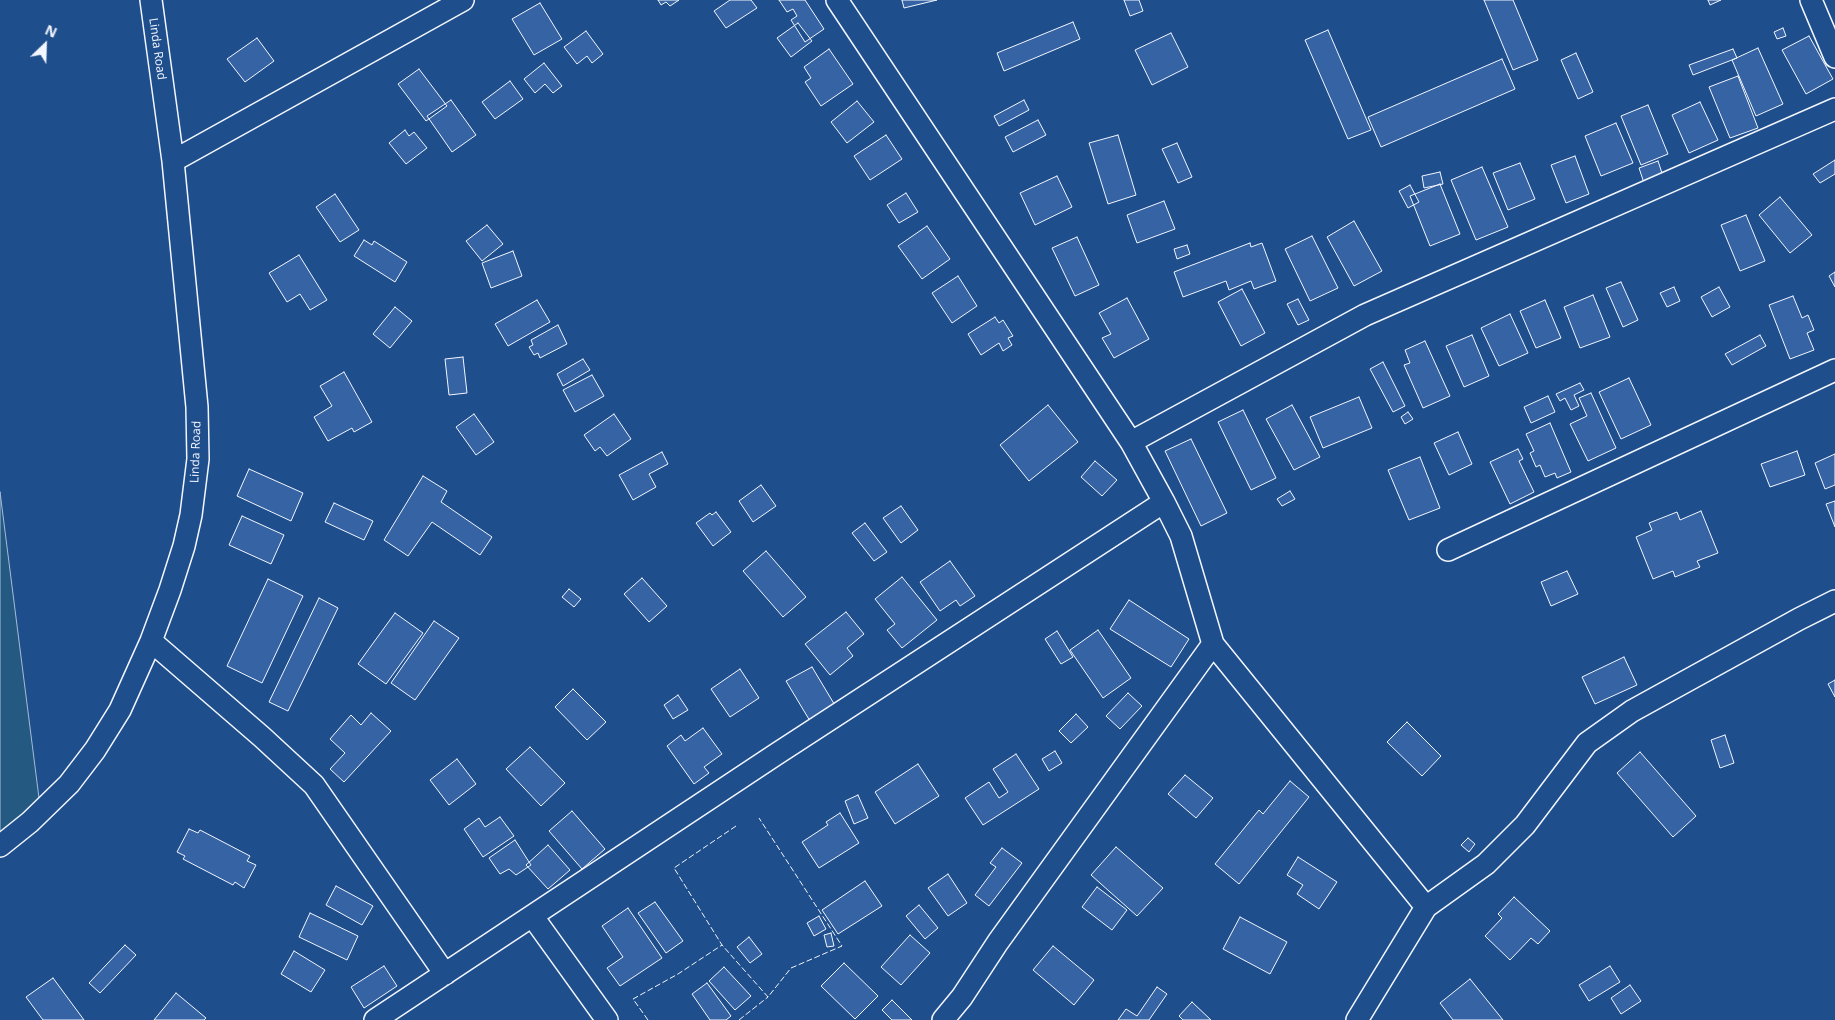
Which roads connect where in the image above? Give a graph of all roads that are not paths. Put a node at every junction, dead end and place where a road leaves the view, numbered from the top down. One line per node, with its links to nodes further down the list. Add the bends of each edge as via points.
1 (151, 0): 7 (street, Linda Road)
2 (463, 0): 7 (street)
3 (837, 0): 9 (street)
4 (1811, 0): 5 (street)
5 (1835, 57)
6 (1835, 109): 9 (street, via 1365,315)
7 (173, 161): 13 (street, Linda Road, via 198,408 198,459 184,546)
8 (1835, 370): 11 (street)
9 (1131, 442): 10 (street)
10 (1164, 502): 14 (street, via 1181,536); 17 (street)
11 (1448, 550)
12 (1835, 601): 16 (street, via 1632,711 1588,743 1525,825 1486,864)
13 (151, 641): 15 (street, Linda Road, via 120,710 95,750 68,784); 18 (street, via 314,785)
14 (1212, 644): 16 (street); 21 (street)
15 (0, 846)
16 (1426, 907): 22 (street)
17 (533, 916): 18 (street); 20 (street)
18 (445, 974): 19 (street)
19 (375, 1020)
20 (607, 1020)
21 (943, 1020)
22 (1357, 1020)

